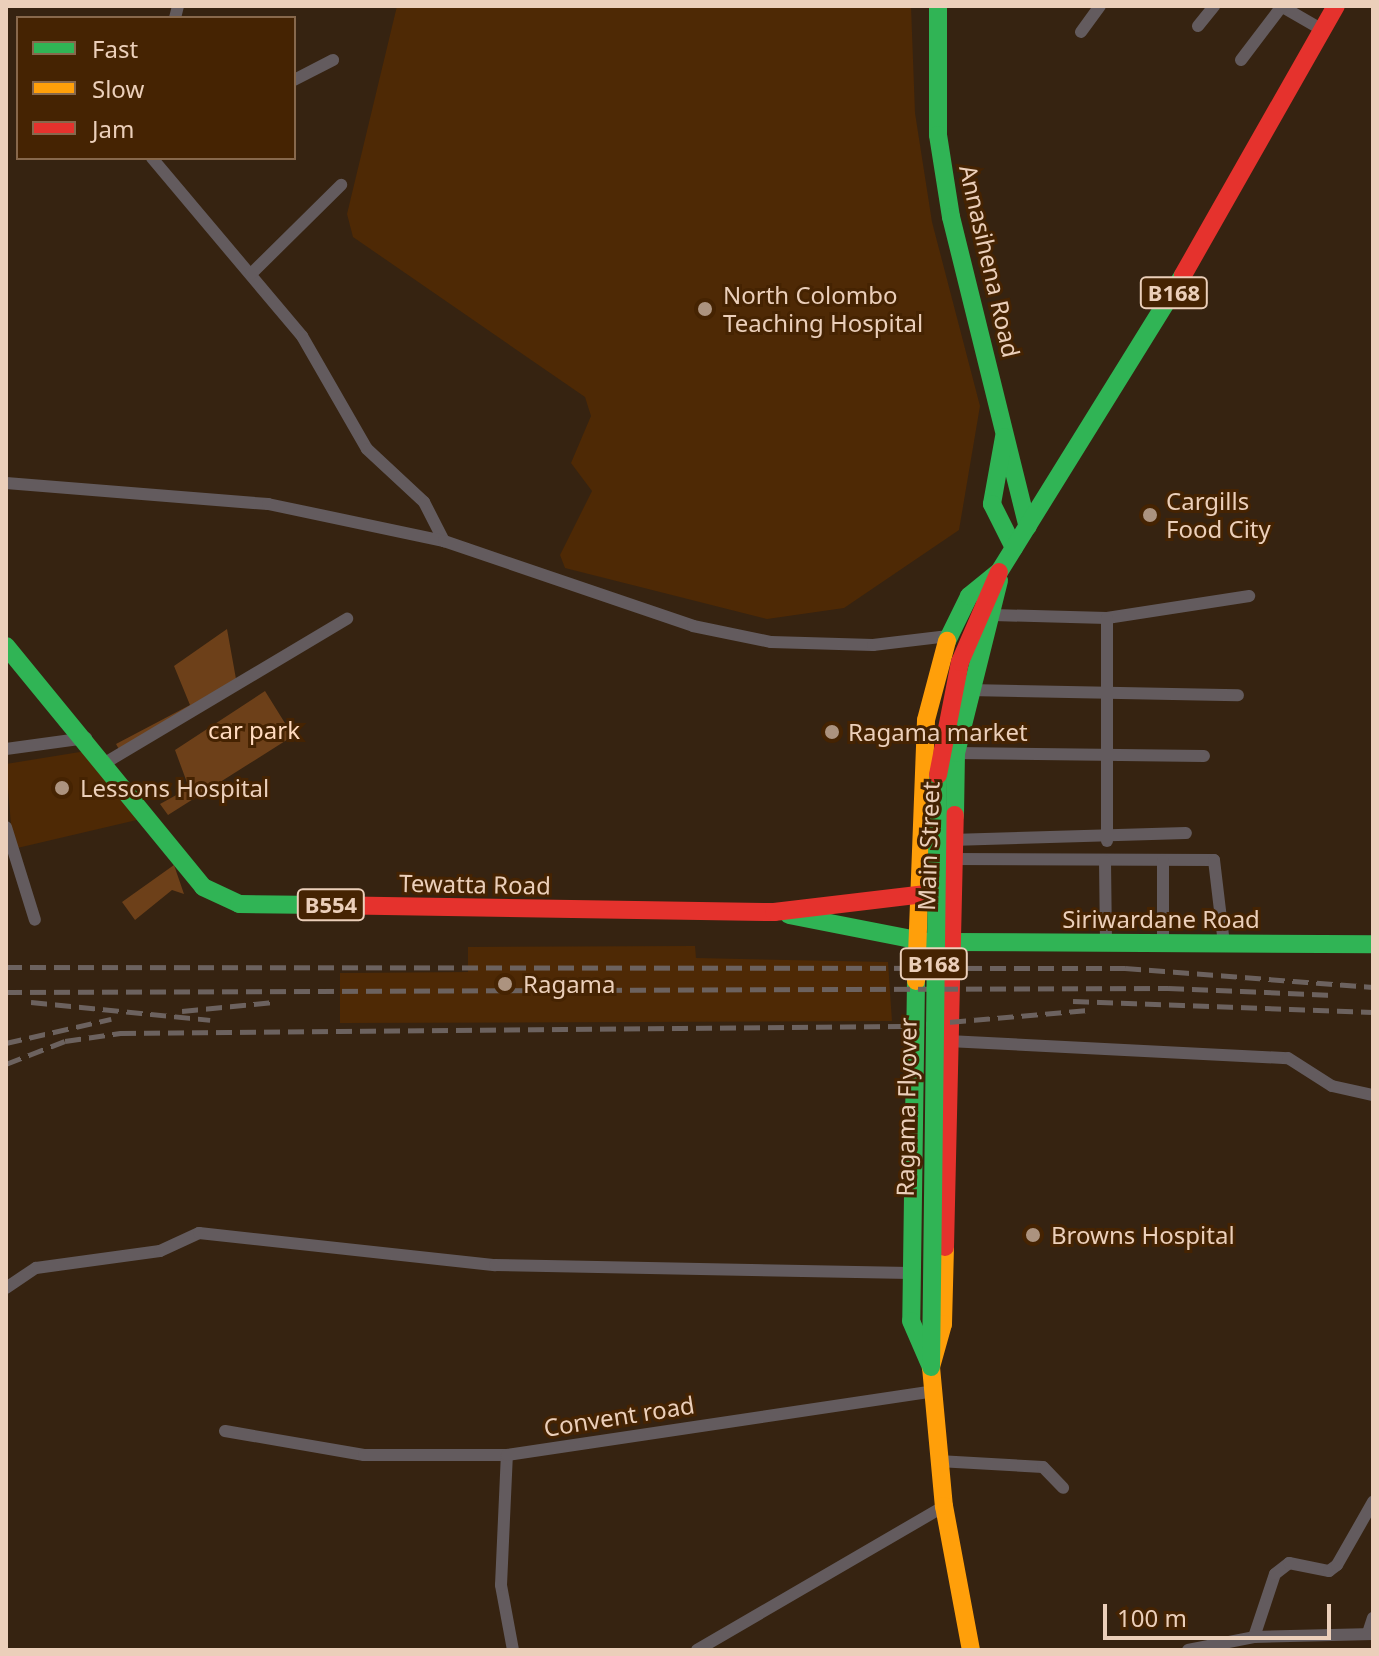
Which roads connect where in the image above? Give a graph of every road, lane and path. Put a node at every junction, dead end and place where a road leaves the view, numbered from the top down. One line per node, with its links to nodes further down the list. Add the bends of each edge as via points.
1 (938, 6): 15 (main road, Annasihena Road, via 938,135 951,217)
2 (1100, 6): 8 (street)
3 (1214, 6): 6 (street)
4 (1282, 6): 7 (street); 10 (street)
5 (1336, 6): 7 (main road, B168)
6 (1198, 26)
7 (1321, 29): 17 (main road, B168, via 1207,238)
8 (1081, 32)
9 (333, 60): 11 (street)
10 (1241, 60)
11 (296, 79)
12 (154, 160): 14 (street)
13 (341, 185): 14 (street)
14 (251, 274): 18 (street, via 302,336 367,449 424,502)
15 (1006, 430): 17 (main road, Annasihena Road); 19 (main road, Annasihena Road, via 992,504)
16 (6, 483): 18 (street, via 268,504)
17 (1028, 527): 19 (main road, B168)
18 (444, 541): 25 (street, via 650,613 771,642 873,645)
19 (1014, 548): 20 (main road, B168)
20 (999, 572): 22 (main road, Main Street / B168); 25 (main road, B168, via 969,596); 56 (main road, Ragama Flyover / B168, bridge, via 960,662 938,771)
21 (1249, 596): 23 (street)
22 (993, 615): 23 (street); 27 (main road, Main Street / B168)
23 (1107, 618): 29 (street)
24 (347, 619): 35 (street)
25 (948, 636): 42 (main road, B168, via 926,720)
26 (6, 646): 30 (main road, Tewatta Road / B554)
27 (968, 690): 29 (street); 32 (main road, Main Street / B168)
28 (1238, 695): 29 (street)
29 (1107, 696): 33 (street)
30 (86, 738): 31 (street); 35 (main road, Tewatta Road / B554)
31 (6, 749)
32 (956, 753): 33 (street); 39 (main road, Main Street / B168)
33 (1106, 755): 34 (street); 38 (street)
34 (1204, 756)
35 (105, 763): 44 (main road, Tewatta Road / B554, via 203,887 239,904)
36 (6, 827): 45 (street)
37 (1186, 833): 38 (street)
38 (1107, 841): 39 (street)
39 (951, 850): 40 (street); 43 (main road, Main Street / B168)
40 (1105, 861): 41 (street); 48 (street)
41 (1163, 861): 49 (street); 50 (street, via 1218,864)
42 (916, 894): 43 (main road, Tewatta Road); 44 (main road, Tewatta Road / B554); 46 (main road, B168)
43 (950, 894): 47 (main road, Main Street / B168)
44 (774, 912): 46 (main road, Tewatta Road / B554)
45 (35, 920)
46 (916, 941): 47 (main road, Siriwardane Road); 54 (main road, B168)
47 (949, 942): 48 (main road, Siriwardane Road); 52 (main road, Main Street / B168)
48 (1106, 943): 49 (main road, Siriwardane Road)
49 (1163, 944): 50 (main road, Siriwardane Road)
50 (1224, 944): 51 (main road, Siriwardane Road)
51 (1373, 944)
52 (948, 1041): 53 (street, via 1288,1058 1332,1086); 56 (main road, Main Street / B168, via 943,1324)
53 (1373, 1095)
54 (910, 1273): 55 (street, via 495,1265 199,1233 160,1251 36,1268); 56 (main road, B168, via 911,1321)
55 (6, 1288)
56 (931, 1367): 57 (main road, B168)
57 (933, 1391): 59 (street, Convent road); 60 (main road, B168)
58 (225, 1431): 59 (street, Convent road, via 364,1455)
59 (507, 1455): 68 (street, via 501,1585)
60 (938, 1461): 61 (street, via 1043,1467); 63 (main road, B168)
61 (1063, 1488)
62 (1373, 1502): 67 (street, via 1329,1571 1289,1563 1275,1574)
63 (944, 1506): 69 (street); 70 (main road, B168)
64 (1373, 1618): 65 (street)
65 (1370, 1634): 66 (street)
66 (1293, 1636): 67 (street); 72 (street)
67 (1254, 1637): 71 (street)
68 (513, 1650)
69 (697, 1650)
70 (971, 1650)
71 (1188, 1650)
72 (1289, 1650)

